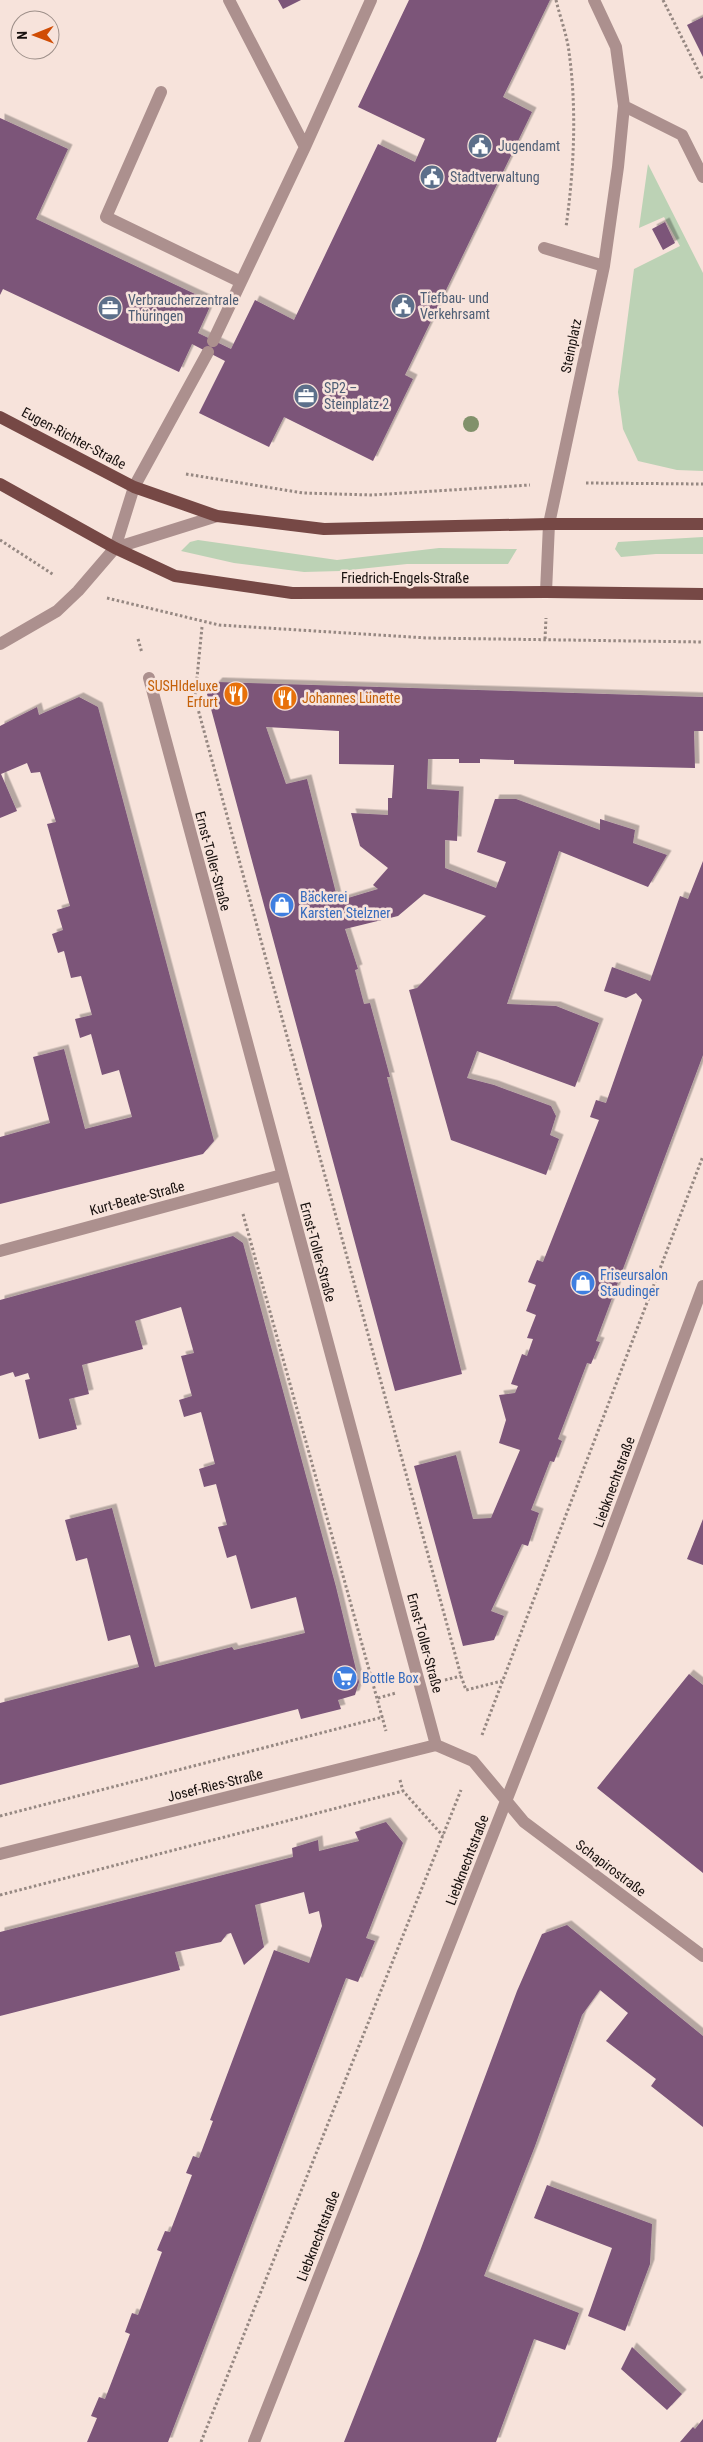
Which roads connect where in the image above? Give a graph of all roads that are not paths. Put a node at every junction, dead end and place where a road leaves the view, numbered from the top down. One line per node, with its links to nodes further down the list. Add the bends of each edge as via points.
1 (229, 0): 6 (street)
2 (371, 0): 6 (street)
3 (594, 0): 5 (street, Steinplatz, via 616,47)
4 (161, 92): 10 (street, via 106,217)
5 (624, 106): 7 (street, via 682,135); 9 (street, Steinplatz)
6 (305, 147): 10 (street)
7 (703, 177)
8 (544, 248): 9 (street)
9 (604, 266): 15 (street, Steinplatz)
10 (241, 282): 13 (street, via 211,346)
11 (0, 416): 13 (main road, Eugen-Richter-Straße)
12 (0, 484): 17 (main road)
13 (134, 487): 14 (main road); 17 (street)
14 (216, 516): 15 (main road, via 324,530); 17 (street)
15 (549, 524): 16 (main road); 18 (street, Steinplatz)
16 (703, 524)
17 (115, 548): 18 (main road, Friedrich-Engels-Straße, via 175,576 292,594); 20 (street, via 56,611)
18 (546, 592): 19 (main road, Friedrich-Engels-Straße)
19 (703, 594)
20 (0, 644)
21 (149, 678): 22 (street, Ernst-Toller-Straße)
22 (282, 1175): 23 (street, Kurt-Beate-Straße); 25 (street, Ernst-Toller-Straße)
23 (0, 1251)
24 (703, 1286): 26 (street, Liebknechtstraße, via 602,1557)
25 (436, 1745): 26 (street, via 473,1761); 27 (street, Josef-Ries-Straße)
26 (506, 1800): 28 (street, Schapirostraße, via 524,1822); 29 (street, Liebknechtstraße)
27 (0, 1854)
28 (703, 1956)
29 (254, 2442)

